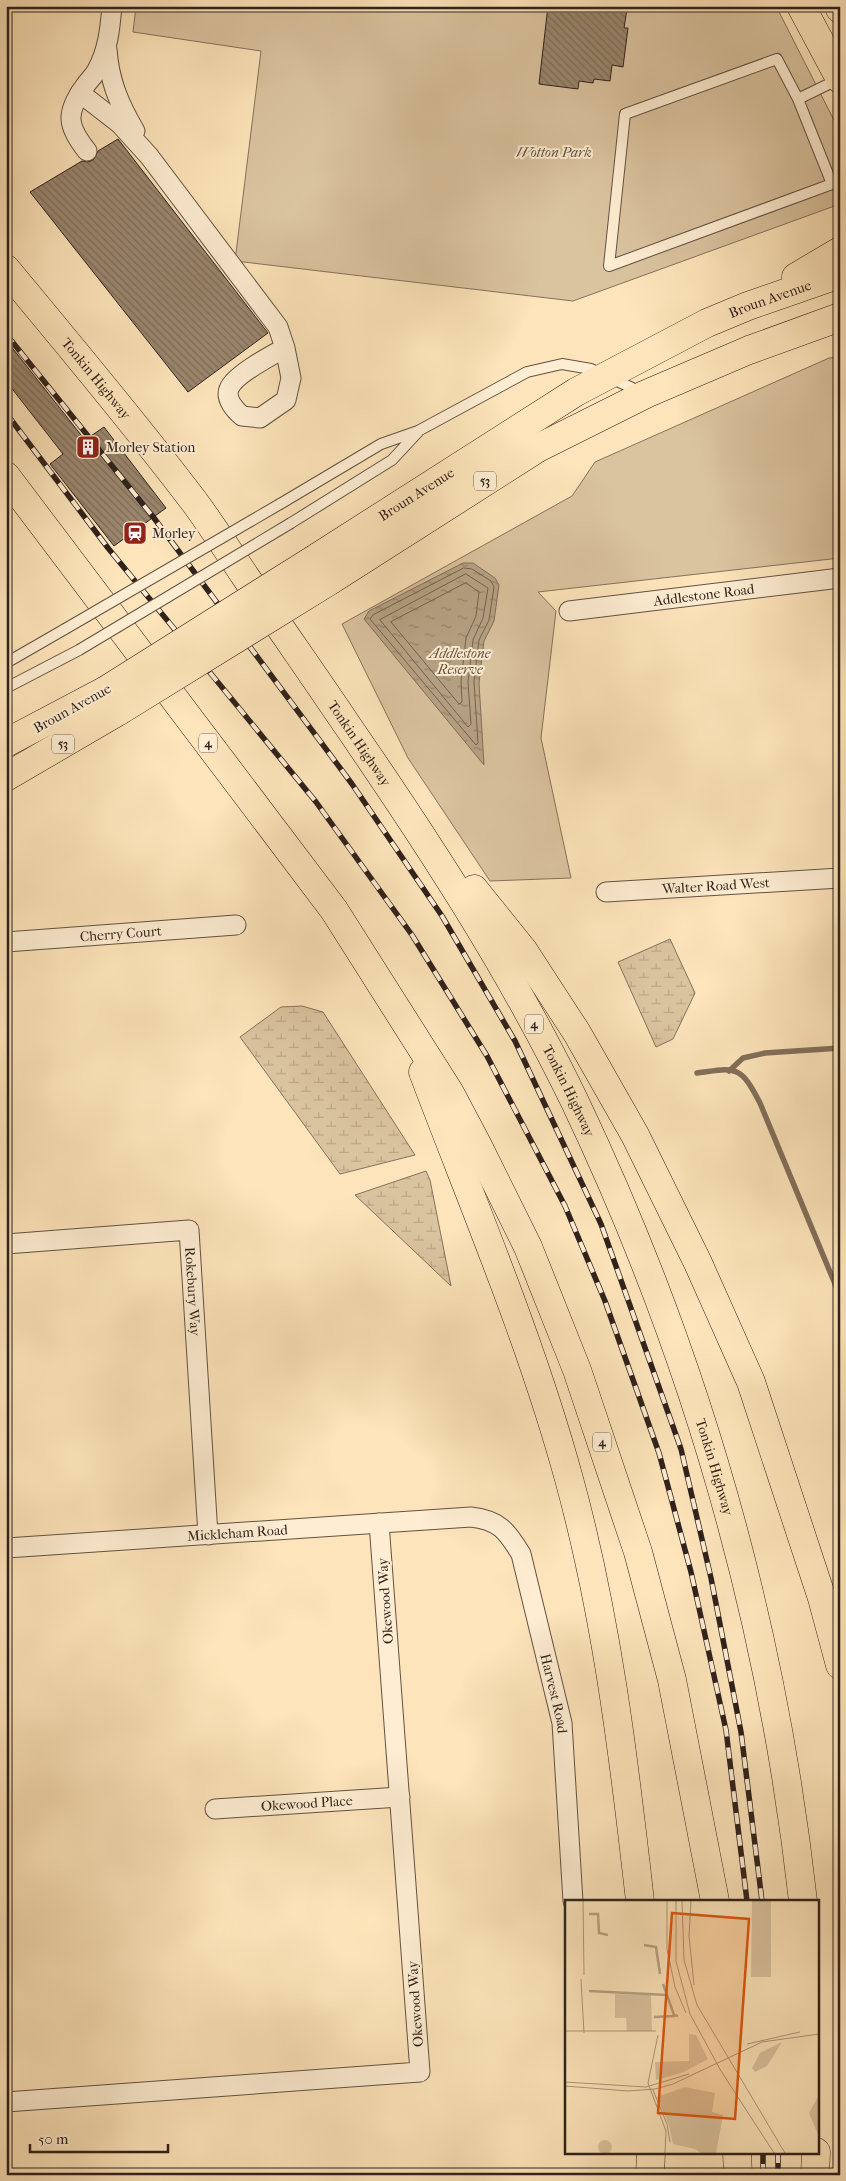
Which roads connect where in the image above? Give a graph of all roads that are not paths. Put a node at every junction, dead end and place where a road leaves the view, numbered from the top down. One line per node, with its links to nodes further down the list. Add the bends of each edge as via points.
1 (112, 6): 3 (street)
2 (801, 6): 4 (main road)
3 (107, 46): 5 (street, via 96,72); 8 (street, via 115,94)
4 (840, 79): 6 (lane)
5 (80, 94): 7 (street, via 71,117 72,129); 8 (street, via 120,124)
6 (798, 99): 6 (lane, via 832,184 609,266 625,114 777,59)
7 (87, 151)
8 (149, 156): 14 (street, via 278,328)
9 (840, 251): 12 (main road)
10 (6, 269): 25 (main road, Tonkin Highway / 4, via 194,502)
11 (840, 274): 12 (main road, Broun Avenue / 53)
12 (748, 306): 15 (main road, Broun Avenue / 53, via 707,323)
13 (840, 317): 16 (main road, Broun Avenue / 53, via 749,350)
14 (286, 348)
15 (606, 376): 16 (lane); 17 (lane, via 591,369 562,364 527,372); 23 (main road, Broun Avenue / 53, bridge, via 316,558)
16 (646, 394): 23 (main road, Broun Avenue / 53, bridge, via 538,448 331,580)
17 (418, 431): 21 (lane, bridge, via 381,444); 22 (lane, bridge, via 392,460 80,650)
18 (6, 476): 31 (main road, 4, via 334,910)
19 (840, 578): 20 (street, Addlestone Road)
20 (569, 611)
21 (6, 663)
22 (6, 688)
23 (112, 700): 24 (main road, Broun Avenue / 53); 26 (main road, Broun Avenue / 53)
24 (6, 743)
25 (368, 755): 37 (main road, via 523,950 577,1033 634,1135 698,1263 750,1382 822,1598); 43 (main road, Tonkin Highway / 4, via 457,890 543,1039 601,1159 657,1291 712,1454 752,1601 779,1732)
26 (6, 777)
27 (835, 877): 28 (street, Walter Road West)
28 (606, 892)
29 (236, 925): 30 (street, Cherry Court)
30 (6, 942)
31 (401, 1015): 41 (main road, via 522,1333 569,1479 599,1608 620,1726); 42 (main road, 4, via 450,1093 481,1152 528,1247 577,1370 657,1617)
32 (6, 1244): 35 (street, Rokebury Way, via 188,1230)
33 (471, 1517): 34 (street, Mickleham Road); 40 (street, Harvest Road, via 489,1519 512,1538 521,1554 562,1723)
34 (379, 1523): 35 (street, Mickleham Road); 38 (street, Okewood Way)
35 (208, 1535): 36 (street, Mickleham Road)
36 (6, 1548)
37 (840, 1665)
38 (400, 1797): 39 (street, Okewood Place); 44 (street, Okewood Way, via 420,2072)
39 (215, 1809)
40 (573, 1900)
41 (640, 1900)
42 (715, 1900)
43 (803, 1900)
44 (6, 2102)
45 (650, 2154): 48 (main road)
46 (737, 2154): 49 (main road)
47 (816, 2154): 50 (main road)
48 (650, 2175)
49 (738, 2175)
50 (816, 2175)

